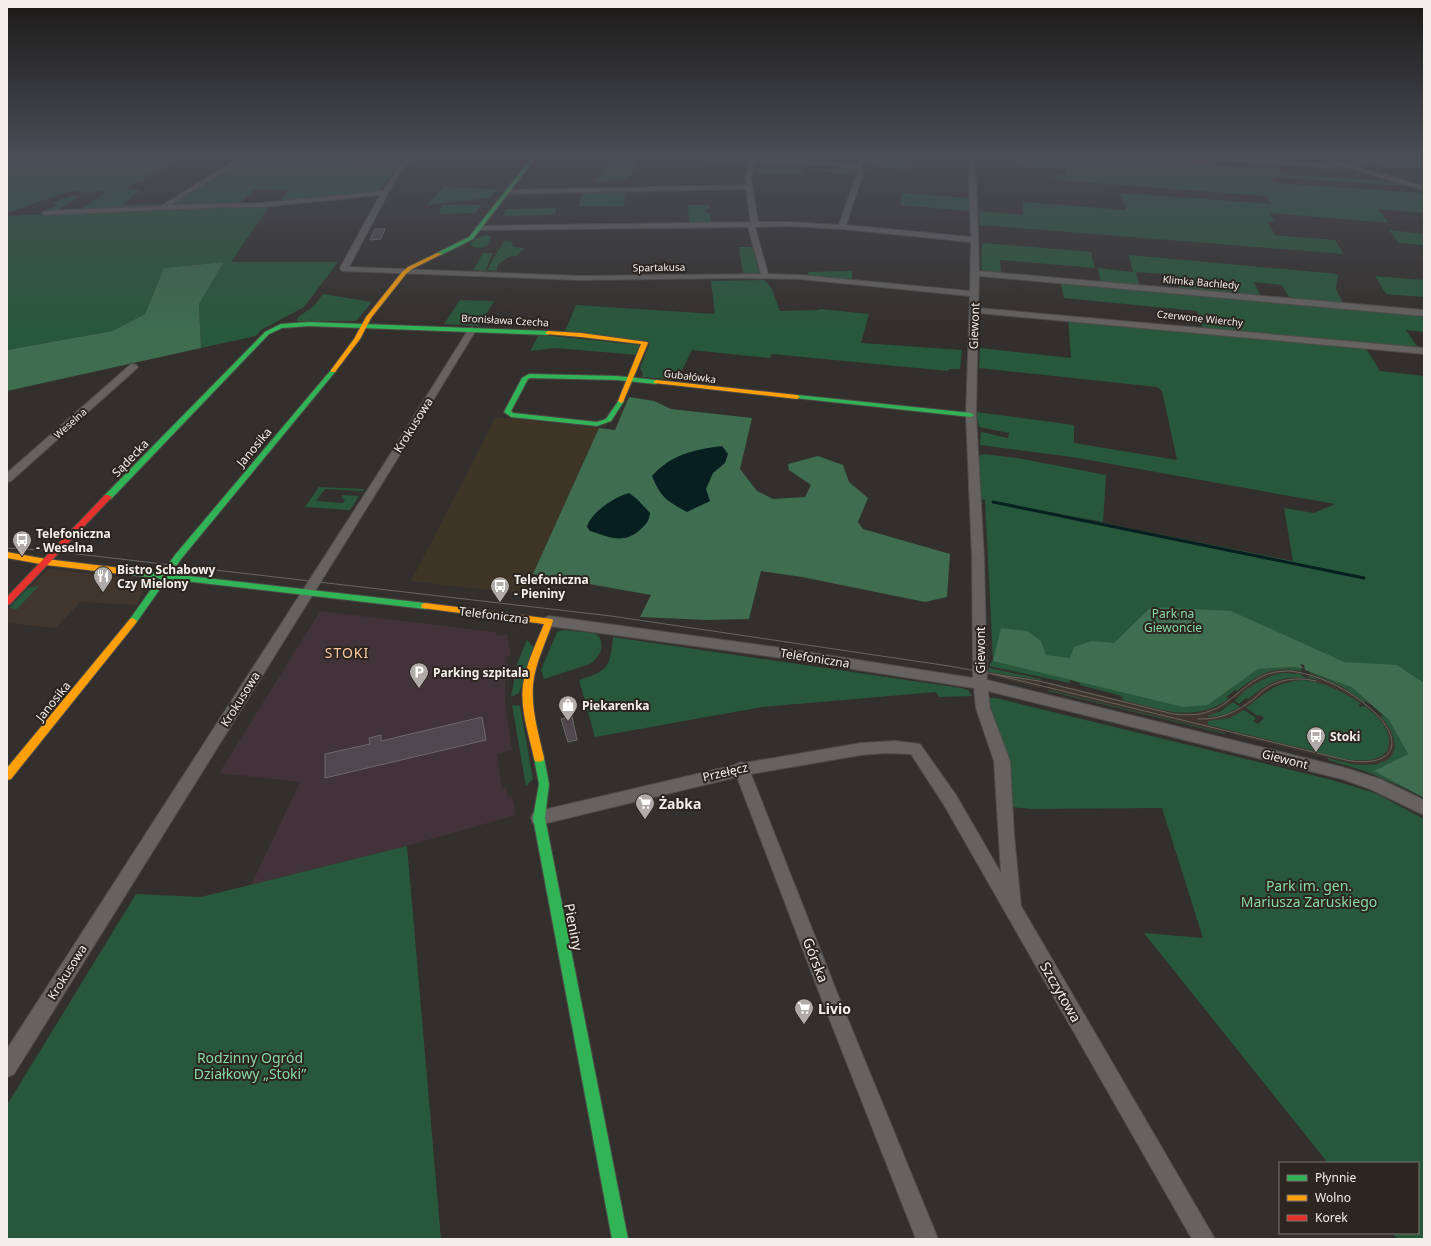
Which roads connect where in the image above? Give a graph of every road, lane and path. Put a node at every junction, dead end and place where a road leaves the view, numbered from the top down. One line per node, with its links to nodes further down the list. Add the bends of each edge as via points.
1 (374, 213): 10 (street, Spartakusa, via 344,268)
2 (491, 213): 8 (street, Janosika)
3 (752, 213): 6 (street)
4 (847, 213): 7 (street)
5 (974, 213): 9 (street, Giewont)
6 (753, 224): 7 (street); 8 (street); 12 (street)
7 (842, 227): 9 (street)
8 (479, 228): 10 (street, Janosika, via 471,238)
9 (975, 240): 11 (street, Giewont)
10 (406, 271): 12 (street, Spartakusa, via 581,278); 16 (street, Janosika)
11 (976, 273): 13 (street, Giewont); 15 (street, Klimka Bachledy)
12 (764, 276): 13 (street, Spartakusa)
13 (975, 294): 14 (street, Giewont)
14 (975, 310): 19 (street, Czerwone Wierchy); 22 (street, Giewont)
15 (1424, 313)
16 (364, 325): 17 (street, Bronisława Czecha); 18 (street, Bronisława Czecha, via 296,324); 26 (street, Janosika, via 346,355 178,557)
17 (472, 330): 21 (street, Bronisława Czecha, via 581,335 645,344); 27 (street, Krokusowa)
18 (270, 331): 25 (street, Sądecka)
19 (1424, 351)
20 (133, 367): 23 (street, Weselna)
21 (630, 379): 21 (street, Gubałówka, via 622,400 609,420 597,424 511,415 507,412 527,377); 22 (street, Gubałówka)
22 (971, 415): 30 (street, Giewont, via 978,557)
23 (7, 478)
24 (7, 555): 25 (street, Telefoniczna)
25 (46, 562): 26 (street, Telefoniczna); 28 (street, Sądecka)
26 (166, 576): 27 (street, Telefoniczna); 33 (street, Janosika, via 141,612)
27 (307, 592): 29 (street, Telefoniczna); 37 (street, Krokusowa)
28 (7, 602)
29 (549, 621): 30 (street, Telefoniczna, via 789,654); 35 (street, Pieniny, via 530,674 528,687 529,712 544,784)
30 (980, 684): 34 (street, Giewont, via 1342,773 1375,784); 36 (street, via 983,708 1002,761)
31 (915, 748): 32 (street, Przełęcz, via 846,751); 36 (street, Szczytowa, via 950,800)
32 (742, 768): 35 (street, Przełęcz); 39 (street, Górska)
33 (7, 776)
34 (1424, 808)
35 (539, 818): 38 (street, Pieniny)
36 (1014, 910): 40 (street, Szczytowa)
37 (7, 1067)
38 (620, 1239)
39 (927, 1239)
40 (1204, 1239)

